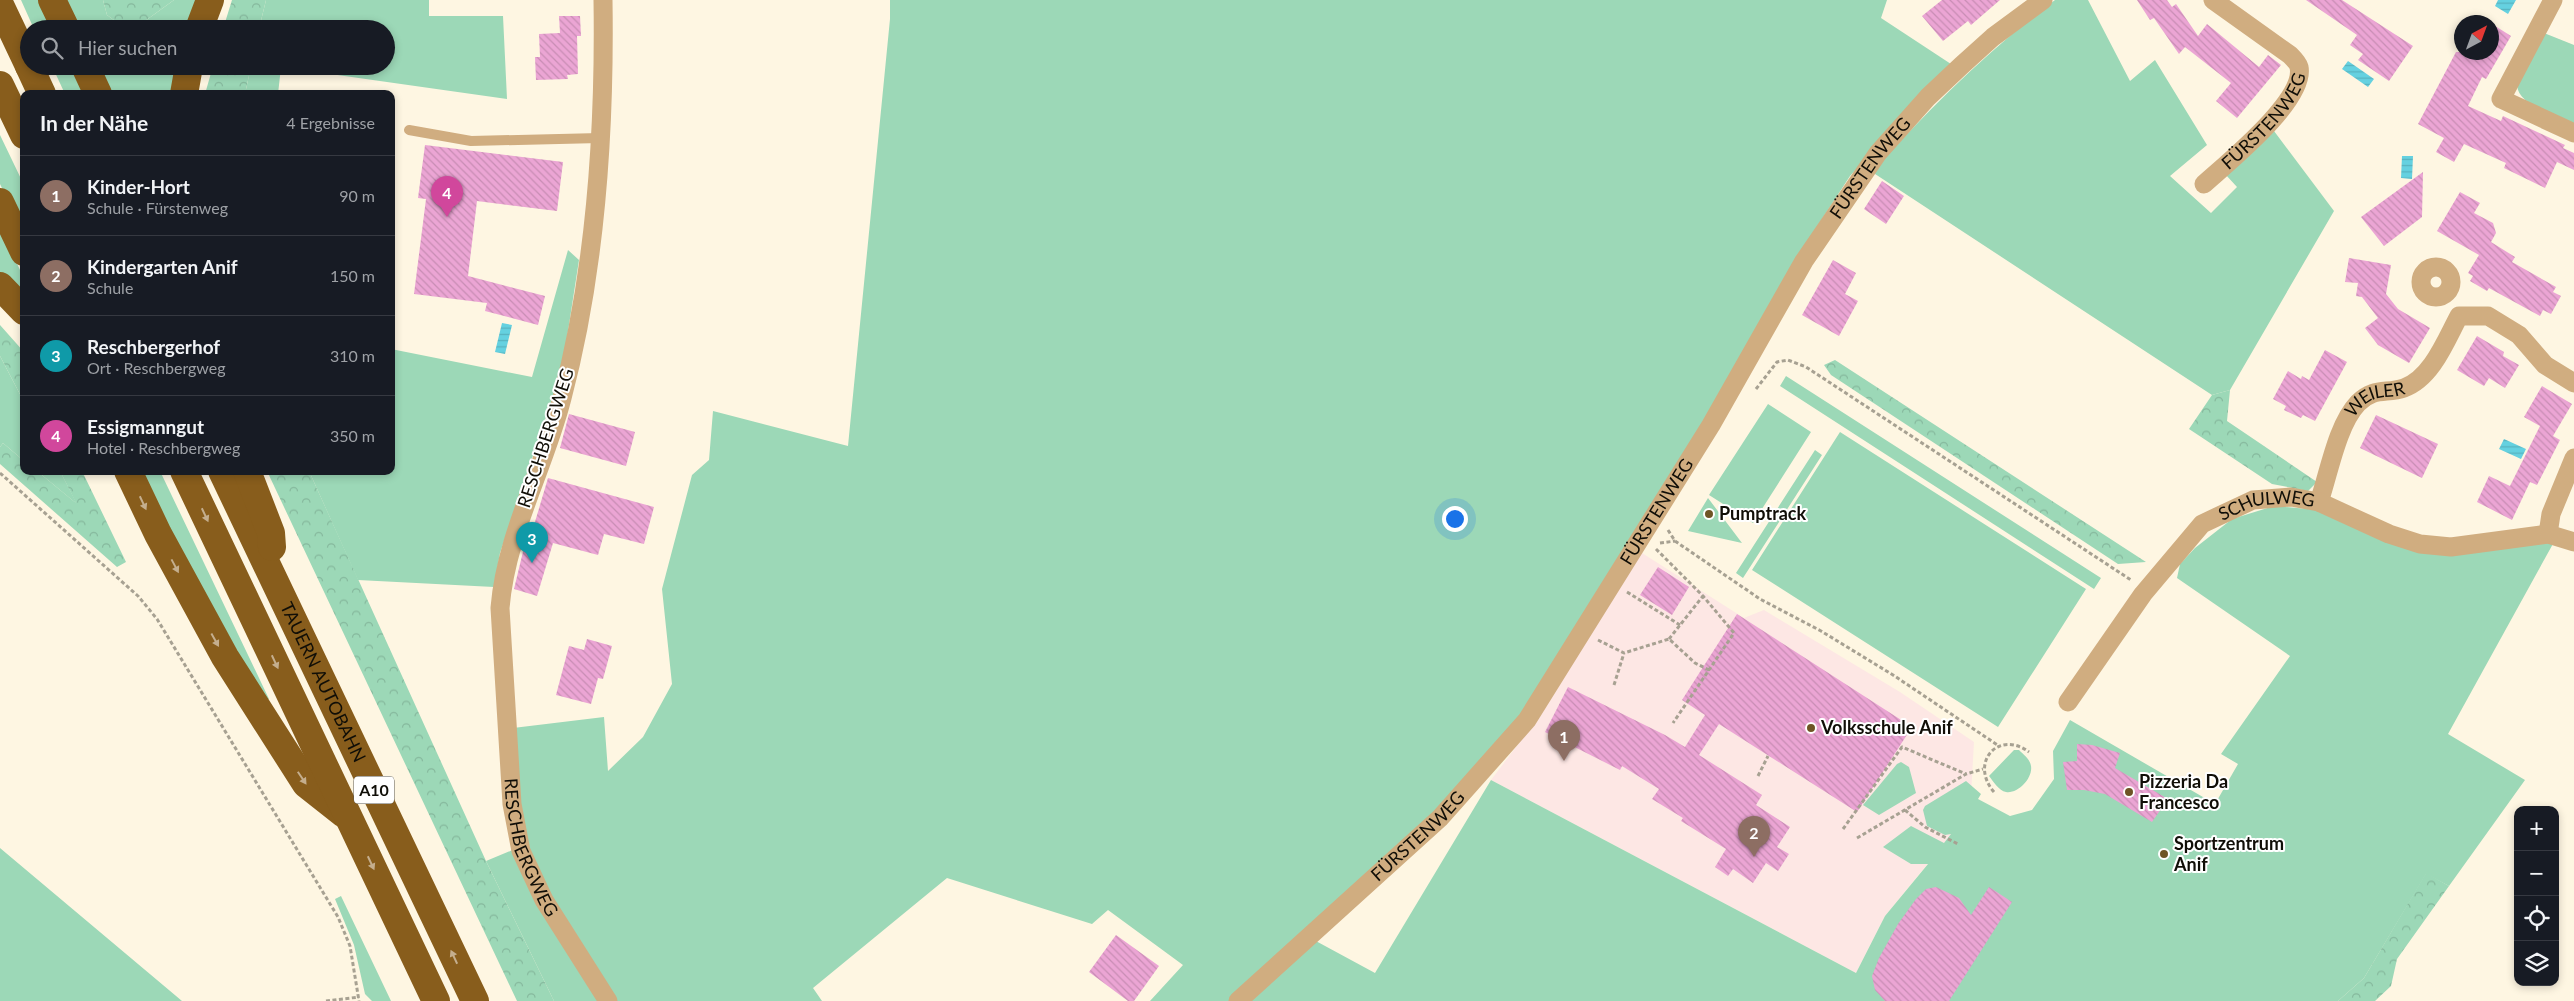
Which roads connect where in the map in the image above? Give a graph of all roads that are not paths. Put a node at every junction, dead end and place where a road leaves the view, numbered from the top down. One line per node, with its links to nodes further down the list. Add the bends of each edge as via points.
1 (52, 0): 8 (highway)
2 (210, 0): 9 (highway)
3 (603, 0): 21 (street, RESCHBERGWEG)
4 (2043, 0): 44 (street, FÜRSTENWEG, via 1962,65 1878,153 1804,260 1711,425 1527,720 1440,818)
5 (2213, 0): 22 (street, FÜRSTENWEG, via 2290,55 2299,67 2298,86 2268,126)
6 (2553, 0): 20 (street, via 2501,99)
7 (0, 5): 10 (highway)
8 (62, 20)
9 (202, 20)
10 (20, 47)
11 (33, 75): 15 (highway)
12 (89, 75): 16 (highway)
13 (187, 75): 17 (highway)
14 (0, 86): 18 (highway)
15 (40, 90)
16 (96, 90)
17 (185, 90)
18 (20, 127)
19 (409, 130): 21 (lane, via 471,140)
20 (2574, 133)
21 (600, 138): 43 (street, RESCHBERGWEG, via 598,188 577,340 562,401 515,533 502,581 500,608 512,804 521,850 544,900)
22 (2204, 184)
23 (0, 202): 24 (highway)
24 (20, 244)
25 (0, 286): 27 (highway)
26 (2444, 294): 28 (street)
27 (20, 307)
28 (2459, 316): 29 (street, via 2488,316 2519,335 2545,365); 35 (street, WEILER, via 2436,358 2420,378 2404,388 2374,391 2358,403 2344,424)
29 (2574, 383)
30 (2574, 458): 36 (street, via 2551,514)
31 (130, 475): 40 (highway, one-way to 40, via 224,657 306,784)
32 (186, 475): 40 (highway, TAUERN AUTOBAHN / A10, one-way to 40)
33 (224, 475): 38 (highway, TAUERN AUTOBAHN / A10)
34 (249, 475): 38 (highway, via 272,533)
35 (2319, 502): 36 (street, SCHULWEG, via 2389,534 2420,544 2451,548); 39 (street, SCHULWEG, via 2291,497 2253,500 2202,524 2147,590)
36 (2548, 534): 37 (street, SCHULWEG)
37 (2574, 542)
38 (273, 578): 42 (highway, TAUERN AUTOBAHN / A10, one-way to 38)
39 (2068, 702)
40 (350, 819): 41 (highway, TAUERN AUTOBAHN / A10, one-way to 41)
41 (436, 1001)
42 (475, 1001)
43 (608, 1001)
44 (1238, 1001)

